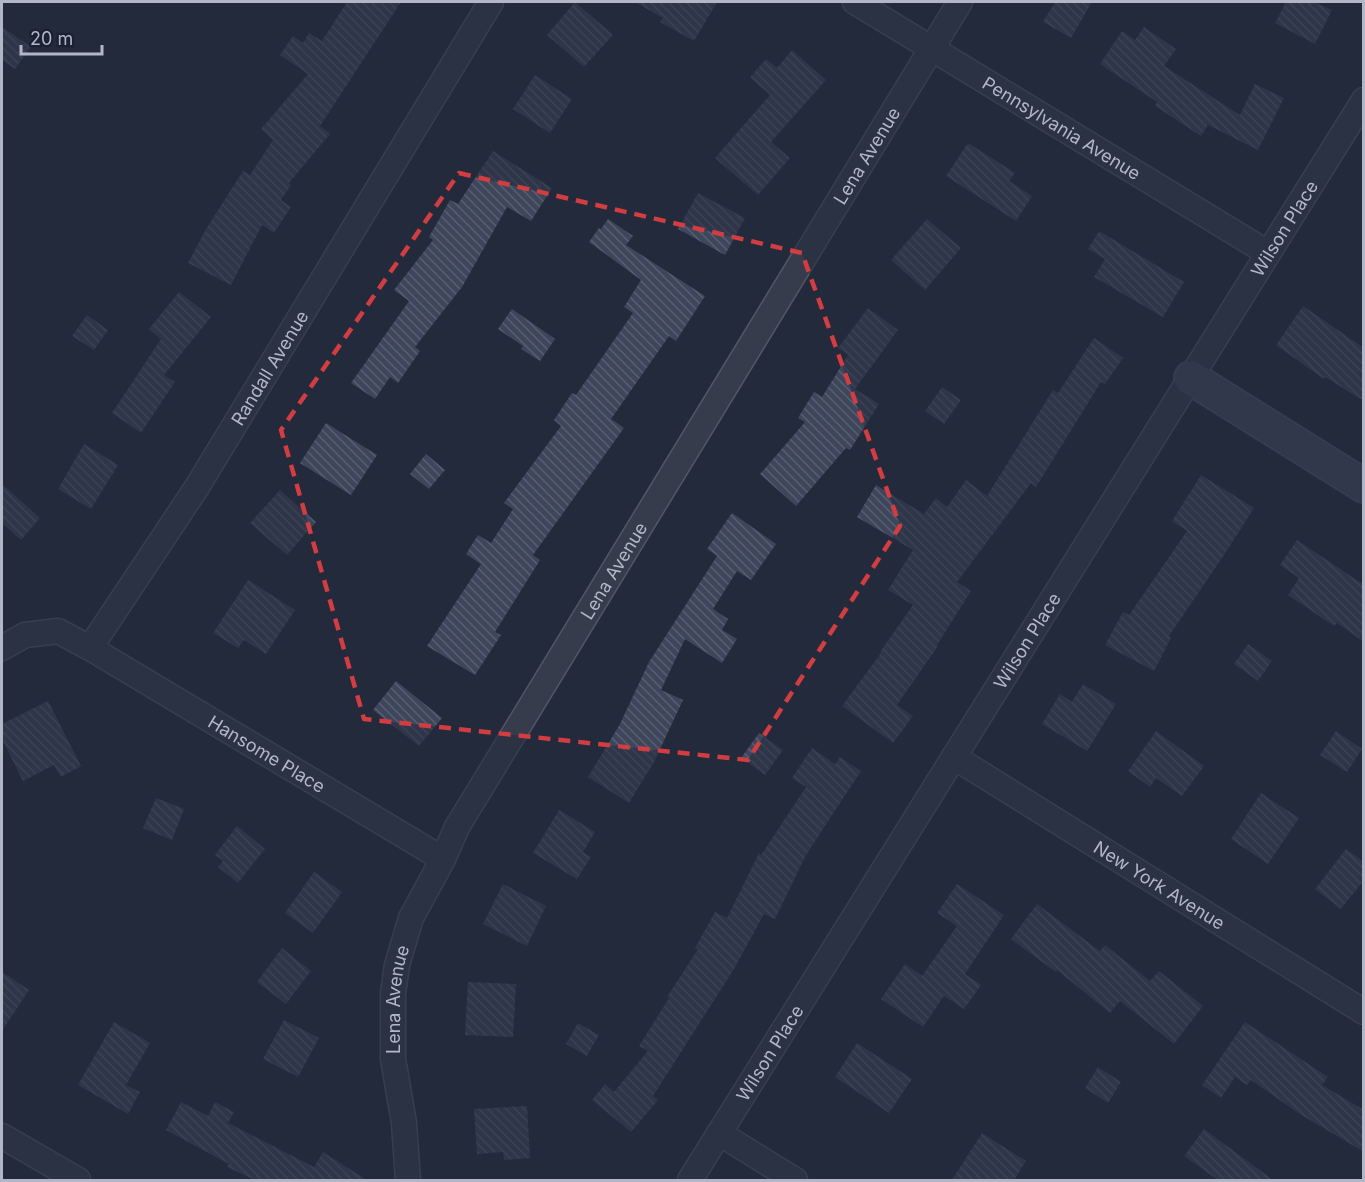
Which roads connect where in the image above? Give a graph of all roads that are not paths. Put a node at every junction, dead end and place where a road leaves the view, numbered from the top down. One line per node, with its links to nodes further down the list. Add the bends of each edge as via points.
1 (491, 2): 10 (street, Randall Avenue, via 196,487)
2 (855, 2): 4 (street, Pennsylvania Avenue)
3 (960, 2): 4 (street, Lena Avenue)
4 (932, 48): 6 (street, Pennsylvania Avenue); 12 (street, Lena Avenue, via 457,827)
5 (1364, 100): 6 (street, Wilson Place)
6 (1268, 253): 7 (street, Wilson Place)
7 (1191, 378): 8 (street); 11 (street, Wilson Place)
8 (1364, 486)
9 (2, 648): 10 (street, via 25,635 58,632)
10 (90, 648): 12 (street, Hansome Place)
11 (954, 757): 13 (street, New York Avenue); 14 (street, Wilson Place)
12 (443, 859): 17 (street, Lena Avenue, via 411,918 393,993 393,1059 405,1123)
13 (1364, 1012)
14 (719, 1133): 18 (street, Wilson Place); 19 (street)
15 (2, 1136): 16 (street)
16 (78, 1180)
17 (408, 1180)
18 (690, 1180)
19 (795, 1180)

